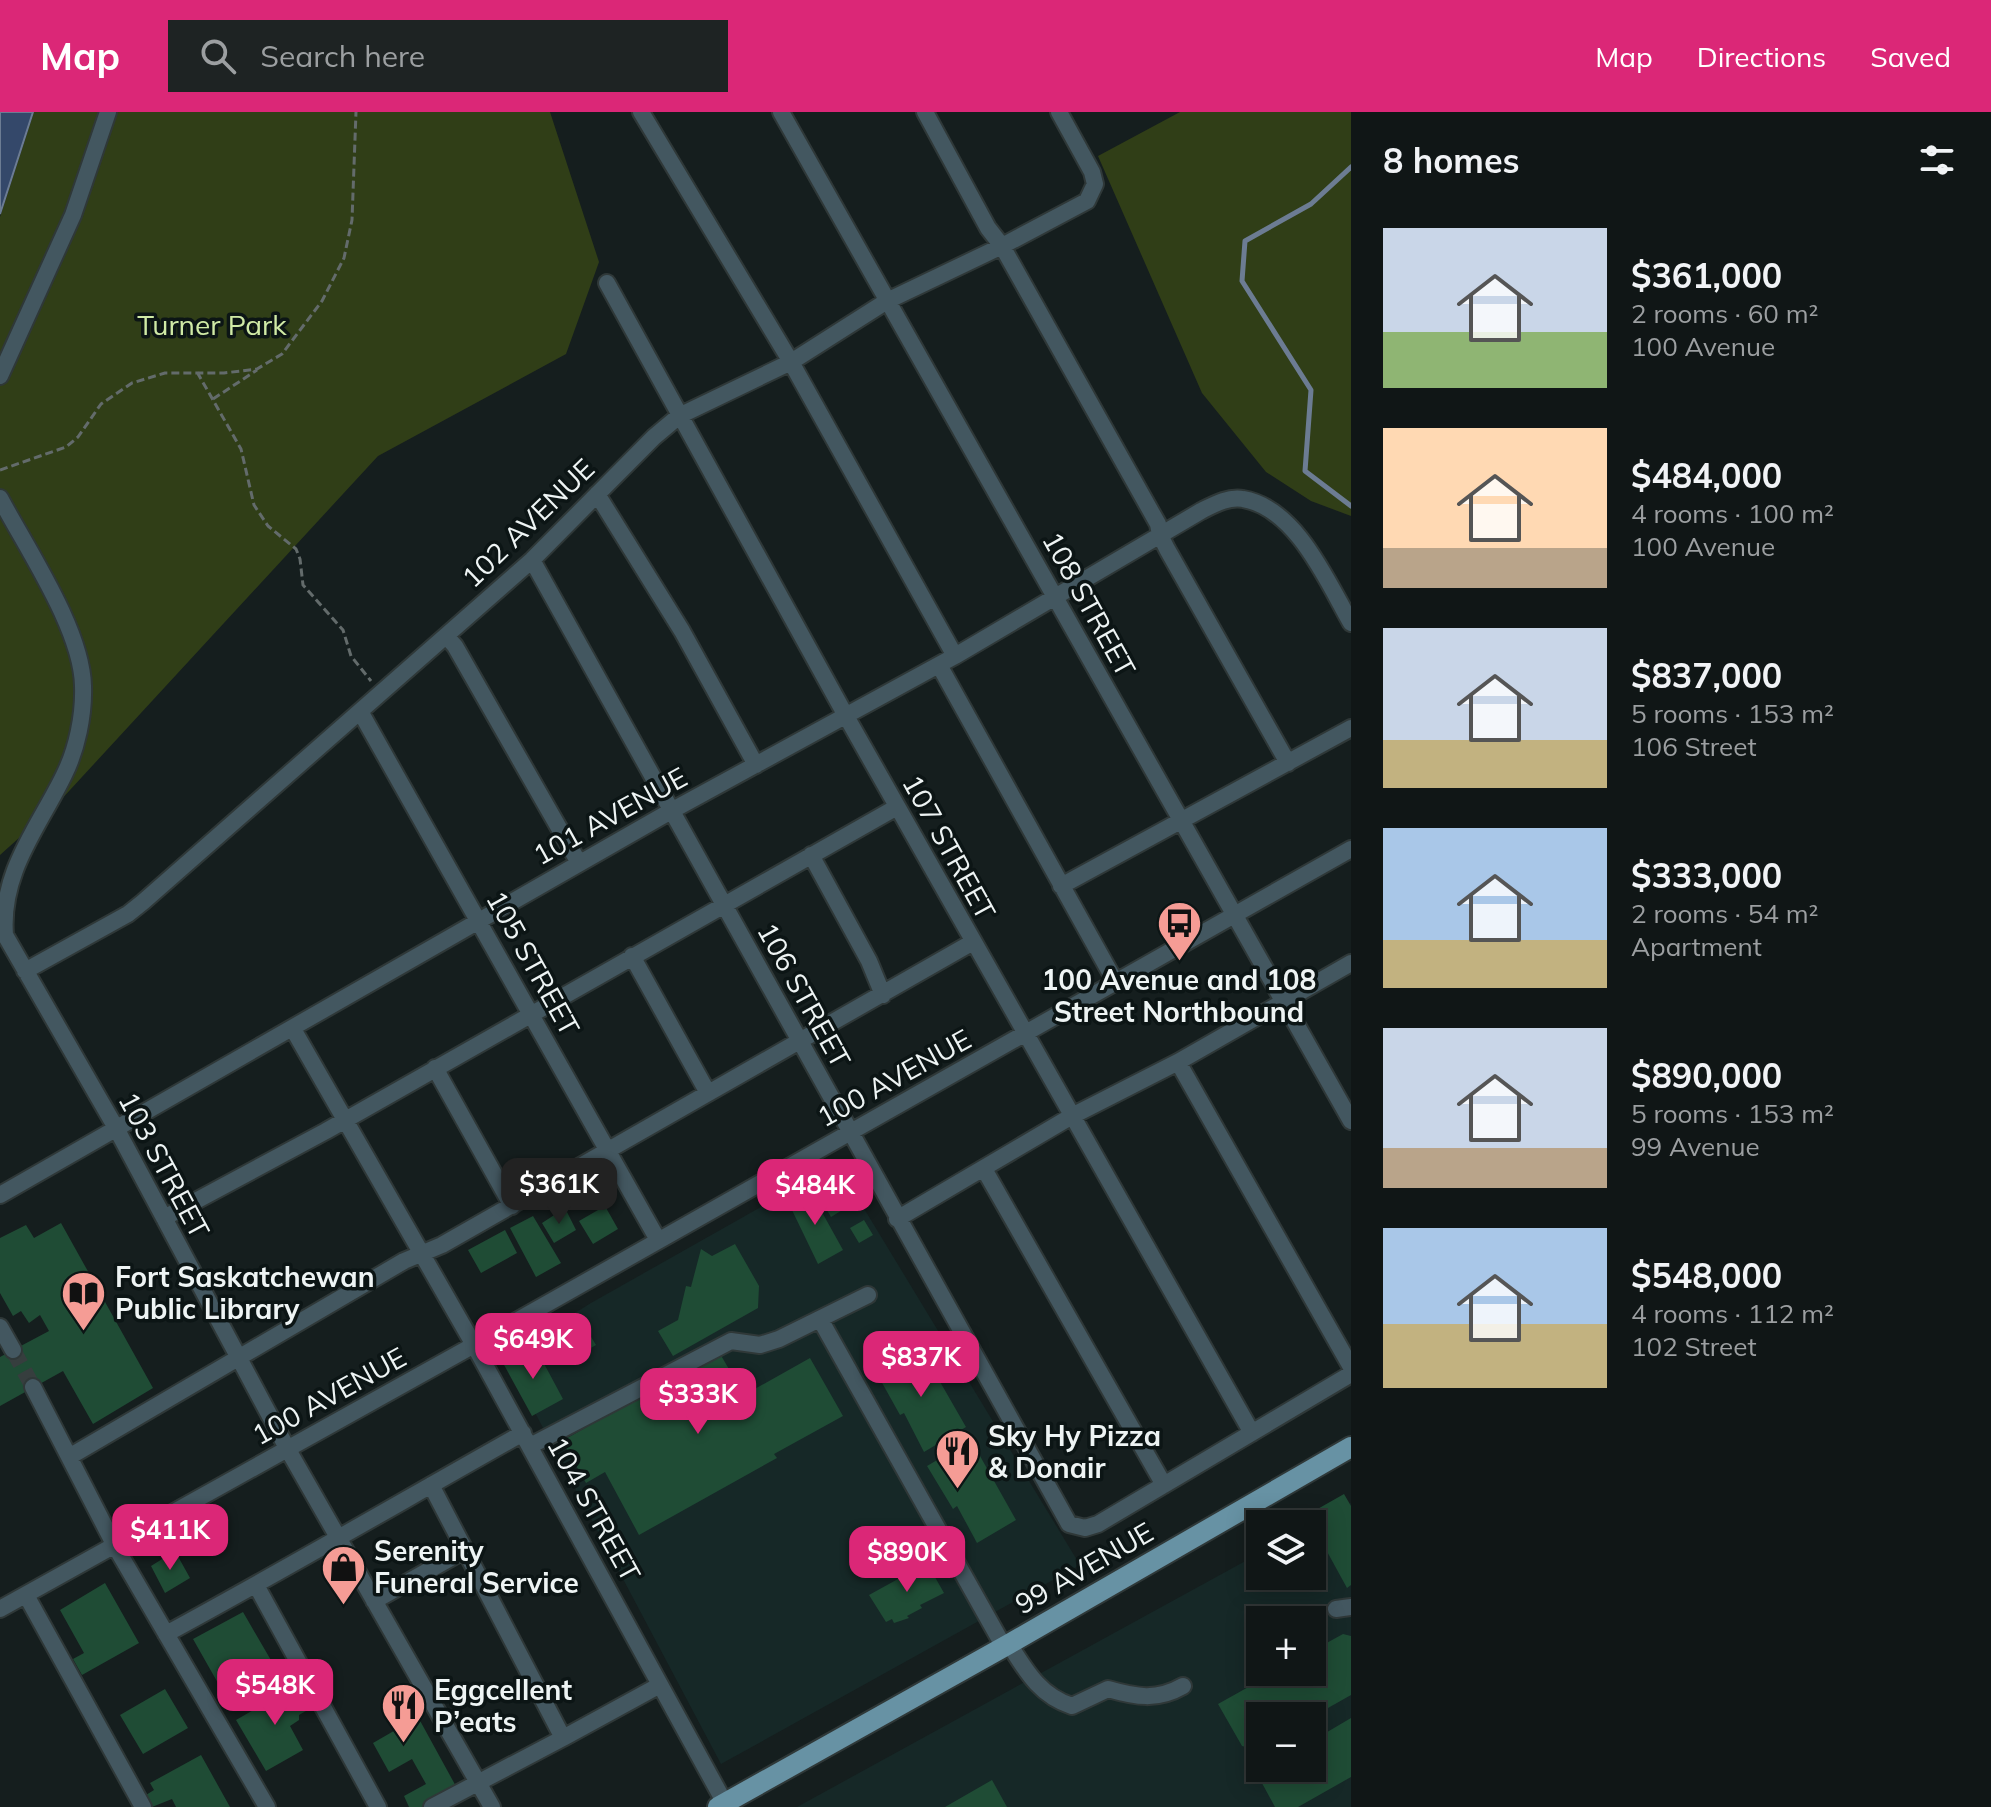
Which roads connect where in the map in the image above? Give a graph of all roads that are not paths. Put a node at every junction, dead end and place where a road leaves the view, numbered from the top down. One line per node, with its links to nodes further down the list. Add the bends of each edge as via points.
1 (108, 112): 10 (street, via 73,215)
2 (641, 112): 9 (street)
3 (781, 112): 8 (street, 108 STREET)
4 (925, 112): 6 (street)
5 (1059, 112): 6 (street, 102 AVENUE, via 1095,184 1087,201)
6 (1002, 246): 8 (street, 102 AVENUE); 14 (street)
7 (607, 283): 11 (street, 107 STREET)
8 (887, 301): 9 (street, 102 AVENUE); 16 (street, 108 STREET)
9 (791, 362): 11 (street, 102 AVENUE); 19 (street)
10 (0, 376)
11 (679, 416): 12 (street, 102 AVENUE); 22 (street, 107 STREET)
12 (597, 494): 15 (street, 102 AVENUE); 25 (street)
13 (0, 498): 39 (street, 103 STREET, via 63,616 83,686 71,758 5,877 2,923)
14 (1160, 535): 16 (street, 101 AVENUE); 17 (street, 101 AVENUE, via 1220,502 1240,498 1271,509 1310,550); 24 (street)
15 (532, 560): 18 (street, 102 AVENUE); 27 (street, 106 STREET)
16 (1056, 597): 19 (street, 101 AVENUE); 28 (street, 108 STREET)
17 (1351, 623)
18 (446, 636): 21 (street, 102 AVENUE); 31 (street)
19 (955, 656): 20 (street, 101 AVENUE)
20 (939, 665): 22 (street, 101 AVENUE); 32 (street)
21 (361, 713): 35 (street, 105 STREET); 39 (street, 102 AVENUE, via 128,914)
22 (846, 716): 25 (street, 101 AVENUE); 26 (street, 107 STREET)
23 (1351, 728): 24 (street)
24 (1288, 763): 28 (street)
25 (756, 765): 27 (street, 101 AVENUE)
26 (897, 807): 30 (street); 36 (street, 107 STREET)
27 (671, 811): 31 (street, 101 AVENUE); 33 (street, 106 STREET)
28 (1181, 821): 32 (street); 34 (street, 108 STREET)
29 (1351, 849): 34 (street, 100 AVENUE)
30 (811, 855): 33 (street); 41 (street)
31 (579, 863): 35 (street, 101 AVENUE)
32 (1061, 886): 40 (street)
33 (723, 904): 37 (street); 46 (street, 106 STREET)
34 (1234, 915): 40 (street, 100 AVENUE); 42 (street, 108 STREET)
35 (480, 920): 43 (street, 105 STREET); 44 (street, 101 AVENUE)
36 (973, 942): 41 (street); 45 (street, 107 STREET)
37 (632, 956): 43 (street); 49 (street)
38 (1351, 963): 42 (street)
39 (25, 971): 53 (street, 103 STREET)
40 (1116, 983): 45 (street, 100 AVENUE)
41 (883, 995): 46 (street)
42 (1282, 1001): 47 (street); 52 (street, 108 STREET)
43 (532, 1013): 48 (street); 55 (street, 105 STREET)
44 (293, 1029): 51 (street, 104 STREET); 53 (street, 101 AVENUE)
45 (1025, 1034): 50 (street, 107 STREET); 54 (street, 100 AVENUE)
46 (800, 1041): 49 (street); 54 (street, 106 STREET)
47 (1178, 1062): 50 (street); 69 (street)
48 (435, 1068): 51 (street); 58 (street)
49 (708, 1093): 55 (street)
50 (1072, 1116): 56 (street); 72 (street, 107 STREET)
51 (345, 1120): 59 (street); 62 (street, 104 STREET)
52 (1351, 1121)
53 (116, 1128): 57 (street, 101 AVENUE); 59 (street, 103 STREET)
54 (852, 1132): 60 (street, 106 STREET); 61 (street, 100 AVENUE)
55 (608, 1151): 58 (street); 61 (street, 105 STREET)
56 (984, 1169): 60 (street); 78 (street)
57 (0, 1195)
58 (512, 1206): 62 (street)
59 (164, 1218): 68 (street, 103 STREET)
60 (897, 1219): 78 (street, 106 STREET, via 1069,1524 1092,1527)
61 (658, 1240): 66 (street, 100 AVENUE)
62 (422, 1253): 66 (street, 104 STREET); 68 (street)
63 (868, 1295): 64 (street)
64 (820, 1319): 73 (street, via 760,1345 731,1341); 87 (street)
65 (0, 1327): 67 (street)
66 (474, 1345): 73 (street, 104 STREET); 75 (street, 100 AVENUE)
67 (13, 1350)
68 (239, 1359): 75 (street, 103 STREET); 76 (street)
69 (1351, 1367)
70 (1351, 1374): 72 (street, 106 STREET)
71 (33, 1387): 76 (street)
72 (1252, 1433): 78 (street, 106 STREET)
73 (526, 1440): 77 (street); 88 (street, 104 STREET)
74 (1351, 1447): 87 (main road, 99 AVENUE)
75 (287, 1448): 79 (street, 103 STREET); 80 (street, 100 AVENUE)
76 (69, 1457): 80 (street)
77 (431, 1485): 79 (street); 81 (street)
78 (1164, 1485)
79 (338, 1536): 82 (street); 84 (street, 103 STREET)
80 (115, 1546): 83 (street, 100 AVENUE); 86 (street)
81 (465, 1550): 84 (street); 90 (street)
82 (256, 1585): 86 (street); 95 (street)
83 (26, 1595): 85 (street, 100 AVENUE); 93 (street)
84 (374, 1601): 91 (street, 103 STREET)
85 (0, 1609)
86 (166, 1634): 94 (street)
87 (1006, 1645): 89 (street, via 1032,1680 1055,1701 1072,1706 1108,1689 1153,1698); 92 (main road, 99 AVENUE)
88 (660, 1685): 90 (street); 92 (street, 104 STREET)
89 (1183, 1686)
90 (563, 1738): 91 (street)
91 (477, 1781): 96 (street); 97 (street, 103 STREET)
92 (724, 1806)
93 (143, 1807)
94 (267, 1807)
95 (378, 1807)
96 (432, 1807)
97 (492, 1807)

